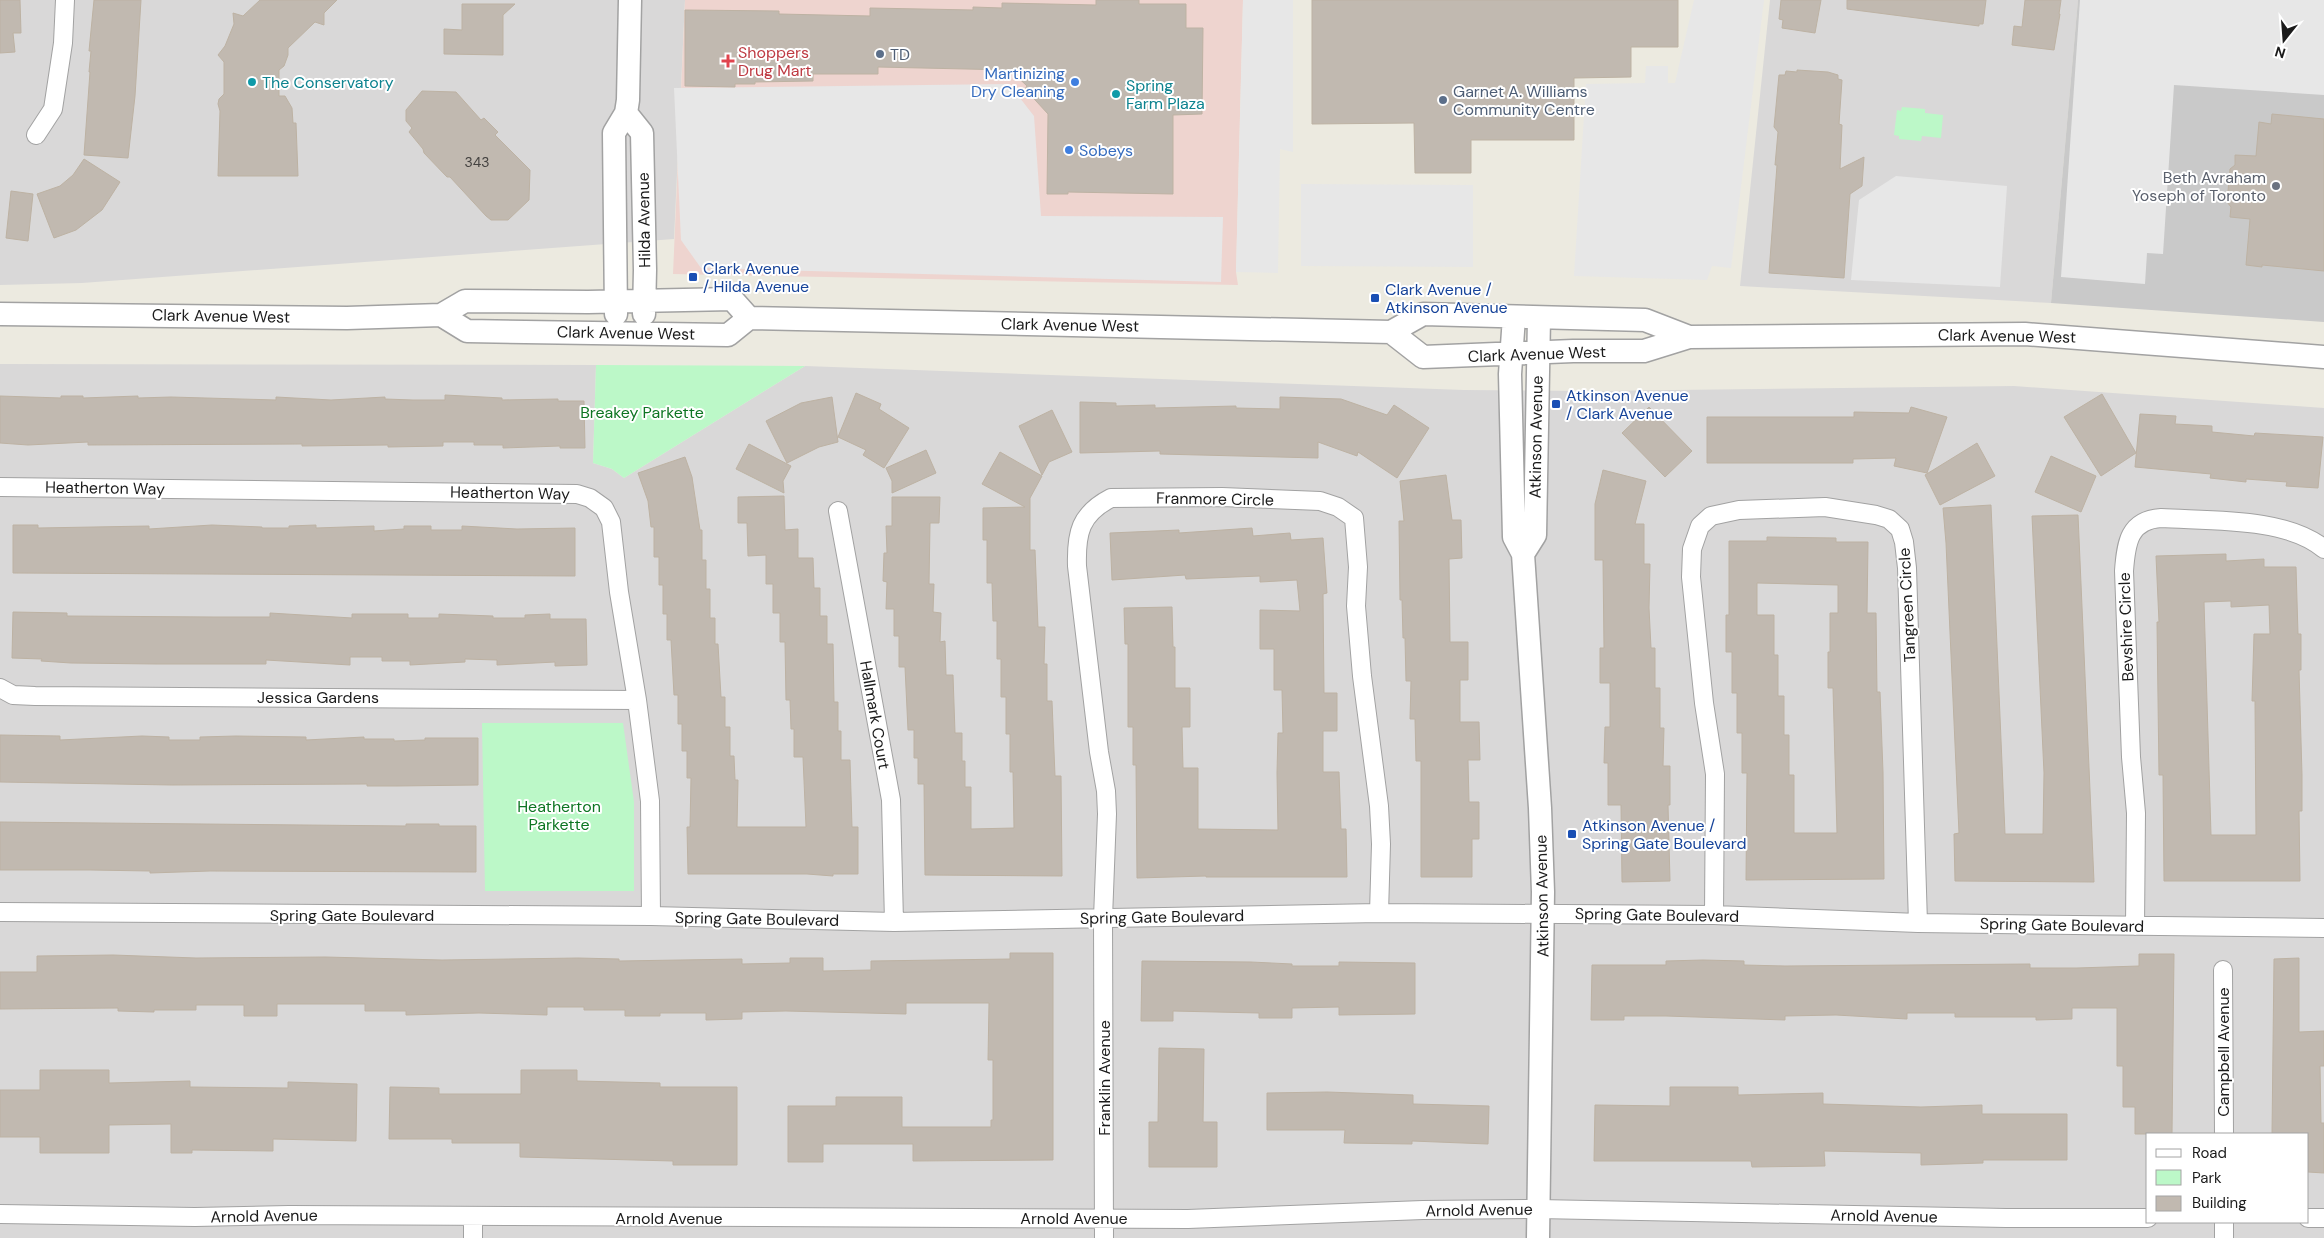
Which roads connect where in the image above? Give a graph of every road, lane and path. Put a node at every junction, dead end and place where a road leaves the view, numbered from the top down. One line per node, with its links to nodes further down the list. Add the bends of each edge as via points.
1 (65, 0): 4 (street, via 63,43 52,109)
2 (630, 0): 3 (street, Hilda Avenue)
3 (626, 113): 5 (street, Hilda Avenue, via 614,133); 6 (street, Hilda Avenue, via 642,133)
4 (36, 135)
5 (617, 300): 6 (street, Clark Avenue West); 8 (street, Clark Avenue West, via 465,301); 13 (street, Hilda Avenue)
6 (645, 300): 10 (street, Clark Avenue West, via 732,299); 14 (street, Hilda Avenue)
7 (0, 314): 8 (street, Clark Avenue West, via 347,318)
8 (441, 315): 13 (street, Clark Avenue West, via 467,331)
9 (1514, 317): 11 (street, Clark Avenue West); 12 (street, Clark Avenue West, via 1423,314); 16 (street, Atkinson Avenue)
10 (749, 318): 12 (street, Clark Avenue West); 14 (street, Clark Avenue West, via 728,335)
11 (1539, 318): 15 (street, Clark Avenue West, via 1645,320); 17 (street, Atkinson Avenue)
12 (1391, 332): 16 (street, Clark Avenue West, via 1423,357)
13 (615, 333): 14 (street, Clark Avenue West)
14 (644, 333)
15 (1689, 337): 17 (street, Clark Avenue West, via 1644,351 1573,350); 18 (street, Clark Avenue West, via 2025,334)
16 (1511, 354): 17 (street, Clark Avenue West); 22 (street, Atkinson Avenue, via 1514,537)
17 (1537, 354): 22 (street, Atkinson Avenue, via 1535,535)
18 (2324, 357)
19 (0, 487): 24 (street, Heatherton Way, via 584,496 604,508 610,522)
20 (838, 511): 31 (street, Hallmark Court, via 891,800)
21 (2324, 549): 33 (street, Bevshire Circle, via 2313,539 2269,525 2161,518 2146,519 2129,538 2124,571 2136,813)
22 (1523, 554): 27 (street, Atkinson Avenue, via 1540,808)
23 (0, 688): 24 (street, Jessica Gardens, via 13,694 35,696)
24 (637, 700): 29 (street, Heatherton Way, via 650,801)
25 (0, 912): 29 (street, Spring Gate Boulevard)
26 (1379, 913): 27 (street, Spring Gate Boulevard); 30 (street, Spring Gate Boulevard); 30 (street, Franmore Circle, via 1379,806 1362,676 1354,518 1338,507 1320,501 1111,498 1085,518 1076,543 1106,791)
27 (1543, 914): 28 (street, Spring Gate Boulevard); 37 (street, Atkinson Avenue)
28 (1714, 914): 32 (street, Spring Gate Boulevard); 32 (street, Tangreen Circle, via 1715,774 1691,577 1692,549 1700,526 1712,516 1739,510 1825,507 1889,520 1900,529 1904,542)
29 (651, 916): 31 (street, Spring Gate Boulevard)
30 (1103, 918): 31 (street, Spring Gate Boulevard); 40 (street, Franklin Avenue)
31 (894, 922)
32 (1918, 923): 33 (street, Spring Gate Boulevard)
33 (2135, 926): 34 (street, Spring Gate Boulevard)
34 (2324, 928)
35 (2223, 970): 36 (street, Campbell Avenue)
36 (2224, 1133)
37 (1538, 1209): 40 (street, Arnold Avenue); 41 (street, Arnold Avenue); 47 (street, Atkinson Avenue)
38 (0, 1214): 39 (street, Arnold Avenue)
39 (473, 1217): 40 (street, Arnold Avenue); 45 (street)
40 (1105, 1218): 46 (street, Franklin Avenue)
41 (2146, 1218)
42 (2309, 1218): 43 (street)
43 (2324, 1218)
44 (2224, 1223): 48 (street)
45 (473, 1238)
46 (1104, 1238)
47 (1538, 1238)
48 (2224, 1238)

